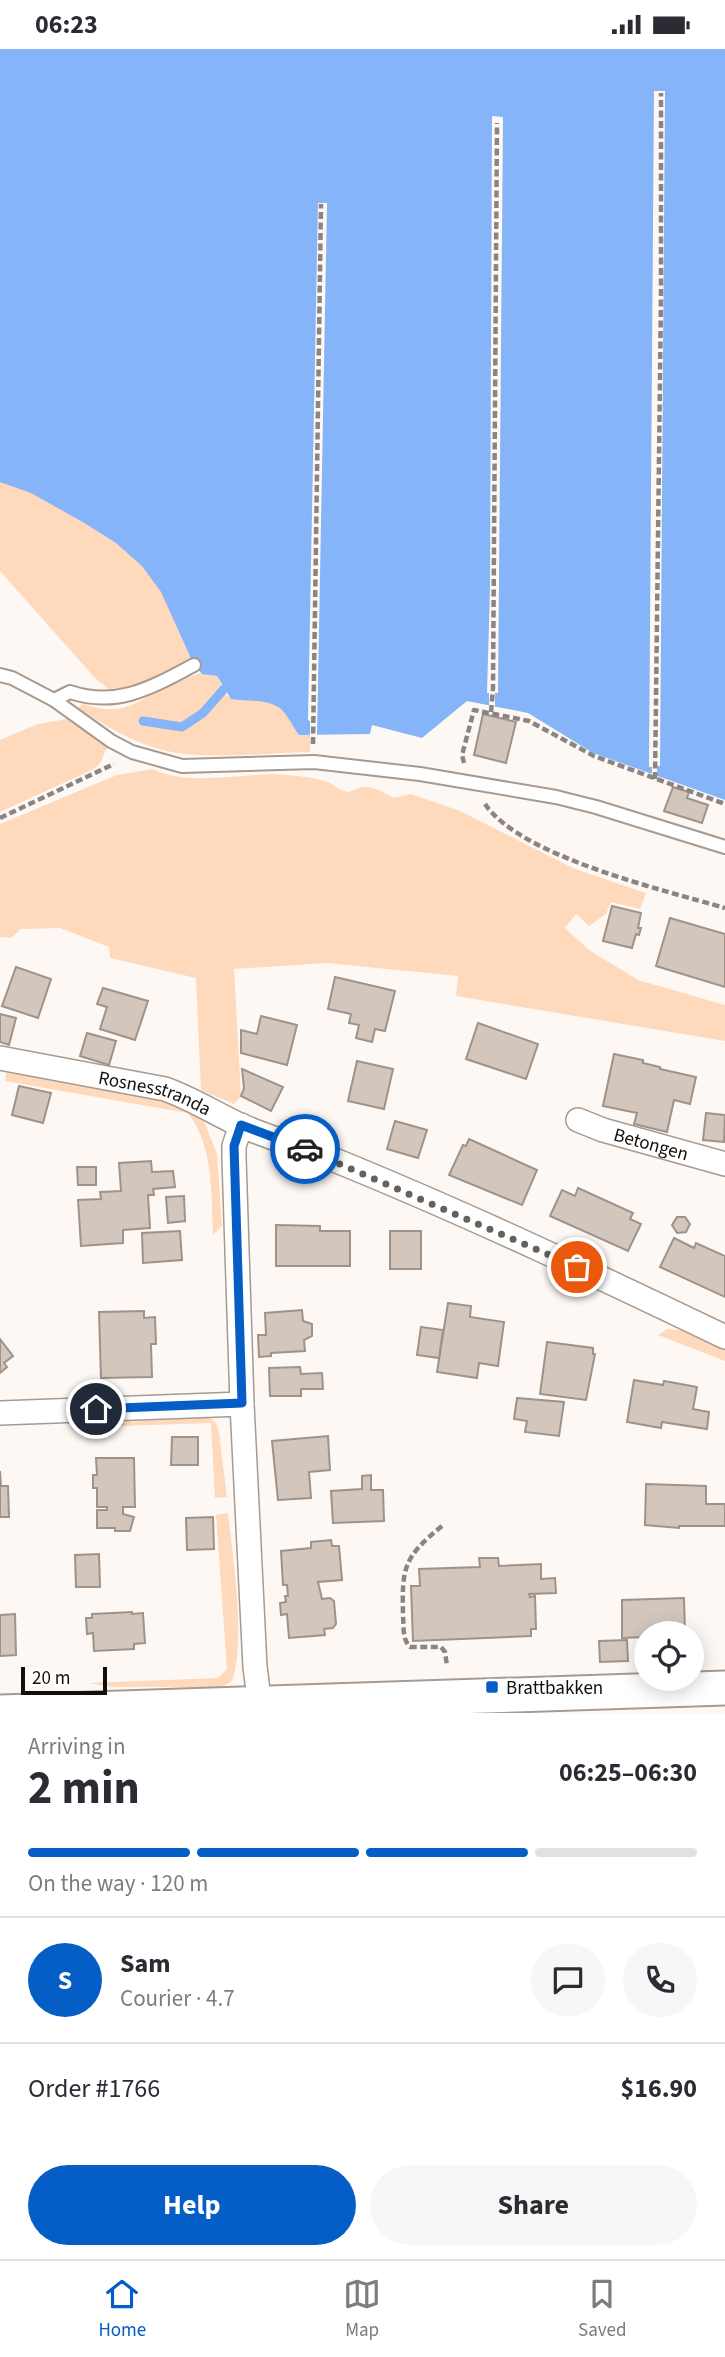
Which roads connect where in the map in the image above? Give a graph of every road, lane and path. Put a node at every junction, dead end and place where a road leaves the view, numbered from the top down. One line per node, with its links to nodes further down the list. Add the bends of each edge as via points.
1 (661, 93): 11 (path)
2 (497, 123): 7 (path)
3 (321, 204): 10 (path, via 311,719)
4 (194, 665): 6 (lane, via 128,697 84,697 70,692)
5 (0, 675): 6 (lane)
6 (54, 700): 8 (lane)
7 (491, 712): 9 (path, via 474,710); 11 (path, via 529,721 594,756)
8 (132, 751): 10 (lane, via 182,766); 14 (path, via 109,769)
9 (462, 755)
10 (314, 762): 12 (lane)
11 (655, 779): 13 (path)
12 (471, 782): 15 (lane, via 576,802); 16 (path, via 492,814 546,849 596,870)
13 (725, 804)
14 (0, 818)
15 (725, 847)
16 (725, 908)
17 (0, 1058): 19 (street, Rosnesstranda, via 165,1089)
18 (578, 1120): 20 (street, Betongen)
19 (241, 1125): 21 (street, Rosnesstranda, via 405,1191); 22 (street, via 234,1158)
20 (725, 1164)
21 (725, 1337)
22 (242, 1403): 23 (street); 27 (street)
23 (0, 1413)
24 (442, 1527): 25 (path, via 421,1544 402,1580 404,1636 411,1647 440,1647 445,1651)
25 (447, 1669)
26 (725, 1688): 27 (main road)
27 (260, 1708): 28 (main road)
28 (0, 1712)

